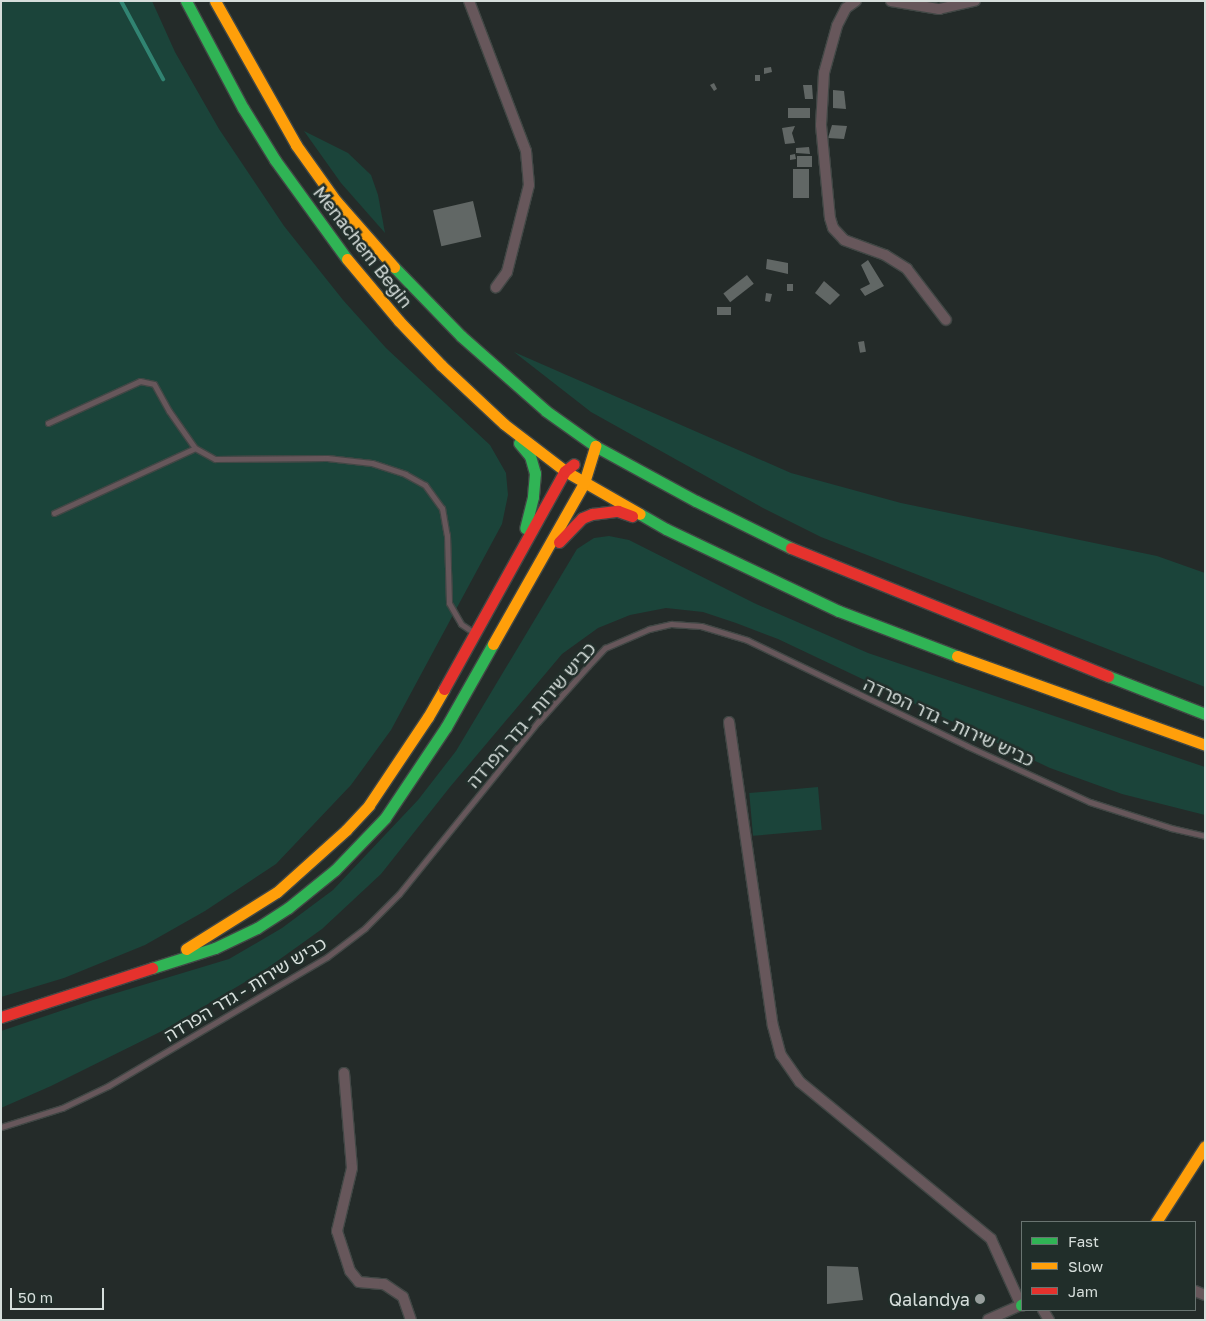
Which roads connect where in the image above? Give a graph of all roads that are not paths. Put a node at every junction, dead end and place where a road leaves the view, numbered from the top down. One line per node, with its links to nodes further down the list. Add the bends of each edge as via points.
1 (186, 1): 10 (main road, Menachem Begin, via 243,108 275,160 344,255 398,321)
2 (215, 1): 11 (main road, Menachem Begin, via 296,145 336,201 370,241 461,336 546,411)
3 (469, 1): 7 (street, via 516,123 526,159 529,186 507,272)
4 (856, 1): 8 (street, via 846,8 837,26 824,73 821,125 833,228 844,240 885,255 906,269)
5 (891, 1): 6 (street, via 939,9)
6 (976, 1)
7 (496, 288)
8 (946, 320)
9 (48, 423): 12 (lane, via 140,382 154,384)
10 (504, 424): 13 (main road, Menachem Begin); 17 (main road, via 530,456 535,472 533,497)
11 (595, 446): 13 (main road); 14 (main road); 20 (main road, Menachem Begin, via 696,501 810,557)
12 (194, 448): 15 (lane); 19 (lane, via 215,459 327,458 372,463 425,485 442,508 447,535 449,604 461,624)
13 (565, 471): 14 (main road, Menachem Begin); 17 (main road)
14 (584, 483): 16 (main road, Menachem Begin); 18 (main road)
15 (54, 513)
16 (666, 529): 18 (main road, via 618,511 592,514 573,527); 22 (main road, via 847,615)
17 (518, 557): 19 (main road)
18 (531, 577): 24 (main road, via 426,759 385,818 355,851 311,891 257,928 215,948)
19 (475, 633): 24 (main road, via 390,775 369,805 321,855 277,892 183,951)
20 (1205, 714)
21 (729, 722): 30 (street, via 773,1026 781,1055 800,1082 991,1239)
22 (1205, 745)
23 (1205, 836): 27 (lane, כביש שירות - גדר הפרדה, via 1090,802 747,640 701,626 671,624 649,629 605,648 538,722 398,894 349,940 310,967 108,1086 62,1108)
24 (122, 978): 25 (main road)
25 (1, 1018)
26 (344, 1073): 32 (street, via 352,1168 337,1231 350,1271 359,1282 384,1284 403,1297)
27 (1, 1126)
28 (1205, 1146): 29 (main road)
29 (1157, 1221)
30 (1021, 1303)
31 (1021, 1305): 33 (street)
32 (411, 1320)
33 (988, 1320)

